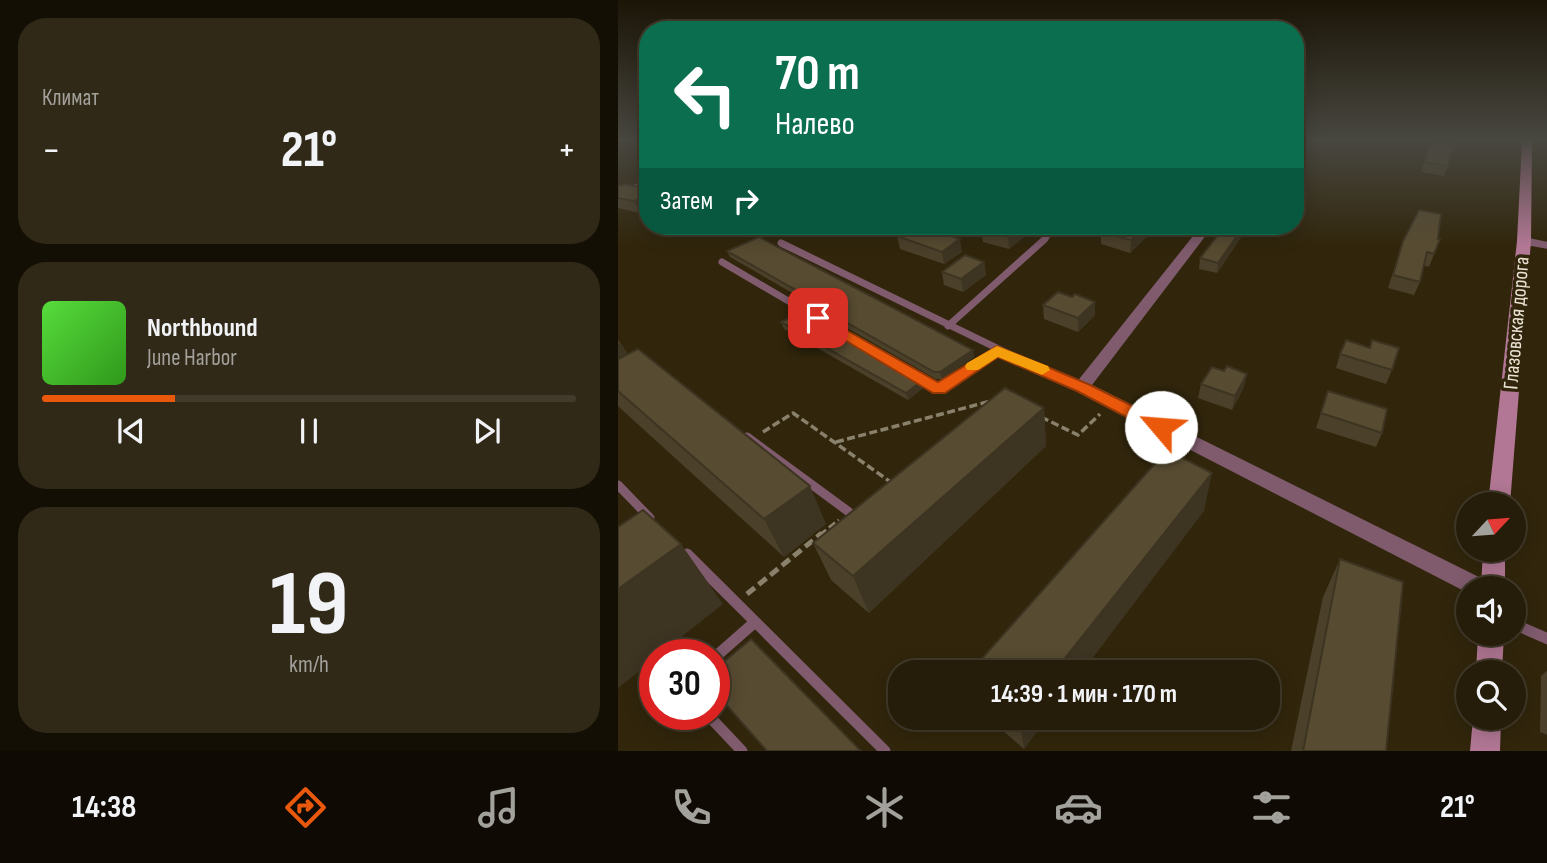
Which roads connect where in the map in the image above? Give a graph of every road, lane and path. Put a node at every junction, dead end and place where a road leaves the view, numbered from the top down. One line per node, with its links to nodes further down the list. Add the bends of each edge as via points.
1 (1526, 176): 6 (street, Глазовская дорога)
2 (639, 186): 3 (street)
3 (618, 195)
4 (1048, 235): 10 (lane)
5 (1200, 235): 12 (street)
6 (1524, 241): 8 (street); 21 (street, Глазовская дорога)
7 (781, 243): 10 (lane)
8 (1547, 246)
9 (722, 262): 11 (lane, via 939,389)
10 (948, 326): 11 (lane)
11 (997, 351): 12 (lane)
12 (1082, 387): 14 (street)
13 (1003, 398): 18 (path)
14 (1112, 402): 15 (path, via 1078,435); 25 (street)
15 (1041, 417)
16 (740, 432): 17 (lane)
17 (752, 440): 18 (path, via 792,412); 22 (lane)
18 (834, 442): 19 (path)
19 (893, 483)
20 (618, 485): 23 (lane)
21 (1500, 492)
22 (849, 512): 26 (path)
23 (657, 525)
24 (677, 545): 26 (lane)
25 (1456, 576)
26 (736, 604): 27 (lane)
27 (755, 622): 30 (lane); 34 (lane)
28 (1526, 629): 29 (lane)
29 (1547, 639)
30 (730, 644)
31 (722, 730): 33 (lane)
32 (1486, 730): 35 (street)
33 (742, 751)
34 (885, 751)
35 (1485, 751)

